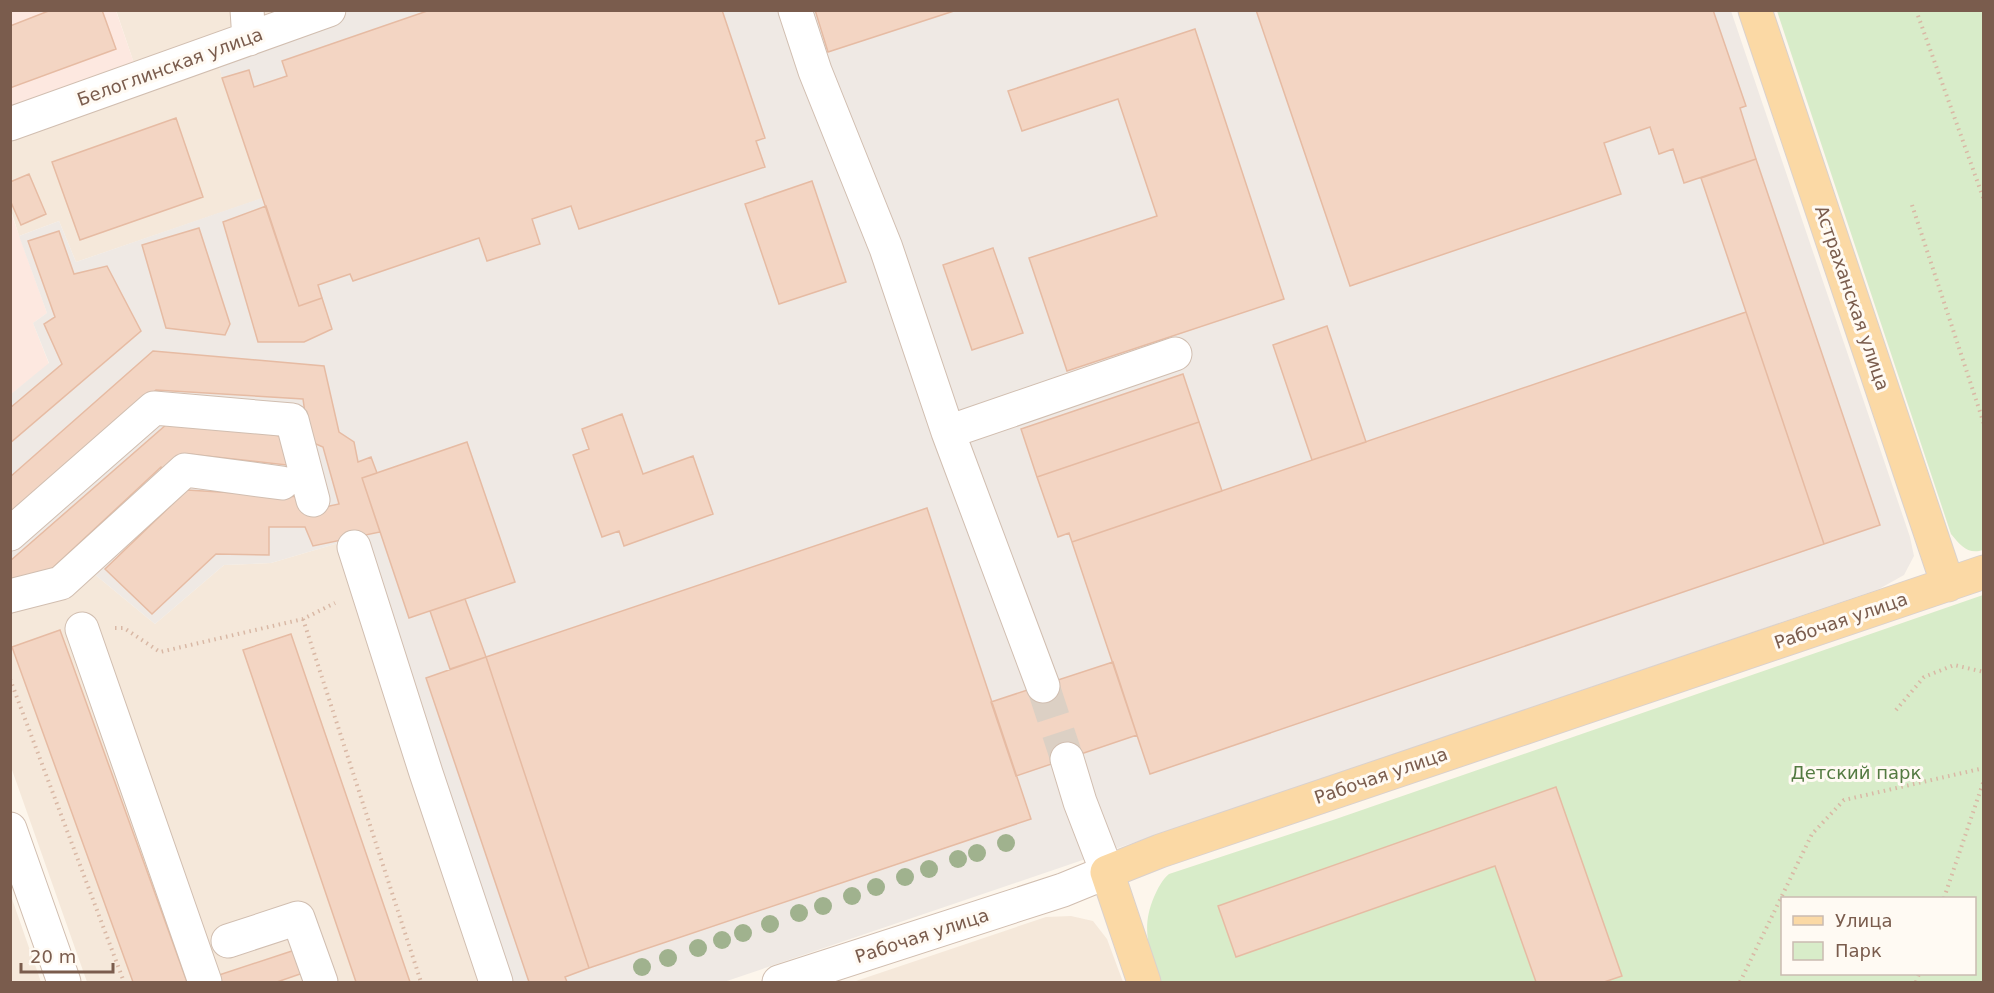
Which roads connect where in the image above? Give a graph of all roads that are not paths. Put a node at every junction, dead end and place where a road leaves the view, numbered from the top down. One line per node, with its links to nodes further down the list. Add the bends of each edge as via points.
1 (329, 10): 4 (street, Белоглинская улица)
2 (795, 10): 7 (street, via 815,71 886,248)
3 (1755, 10): 13 (main road, Астраханская улица)
4 (248, 25): 5 (street, Белоглинская улица, via 193,58)
5 (10, 124)
6 (1175, 354): 7 (street)
7 (948, 432): 16 (street)
8 (282, 483): 14 (street, via 185,471 60,583)
9 (313, 500): 10 (street, via 292,420 154,408)
10 (10, 534)
11 (354, 547): 24 (street)
12 (1983, 572): 13 (main road, Рабочая улица)
13 (1948, 585): 19 (main road, Рабочая улица, via 1160,850)
14 (10, 596)
15 (82, 629): 22 (street)
16 (1043, 686)
17 (1067, 759): 19 (street)
18 (10, 829): 21 (street)
19 (1107, 872): 25 (street, Рабочая улица, via 1063,890); 26 (main road)
20 (228, 941): 23 (street, via 298,918)
21 (64, 982)
22 (205, 982)
23 (321, 982)
24 (496, 982)
25 (779, 982)
26 (1144, 982)

